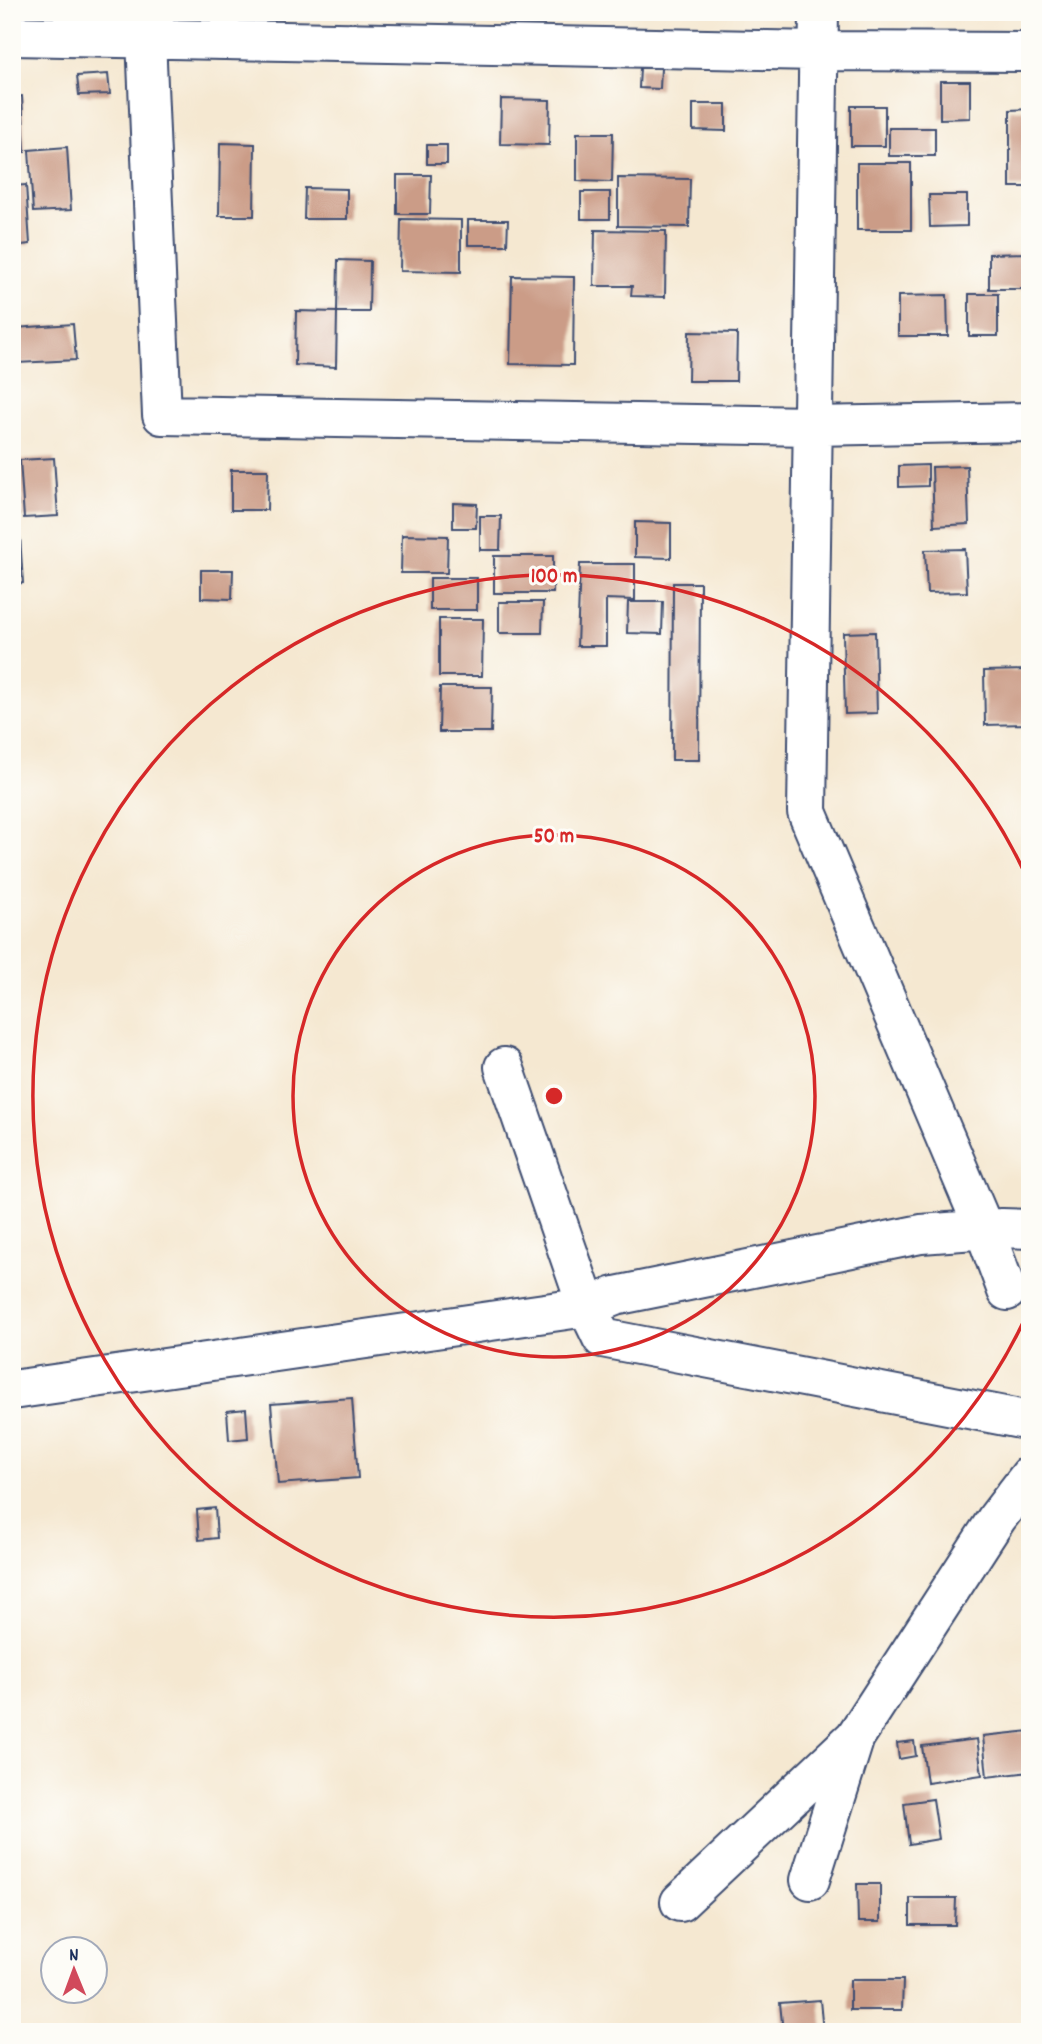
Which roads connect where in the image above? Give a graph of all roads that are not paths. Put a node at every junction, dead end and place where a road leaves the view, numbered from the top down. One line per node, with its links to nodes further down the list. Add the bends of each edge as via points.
1 (819, 12): 4 (street)
2 (12, 36): 3 (street)
3 (146, 38): 4 (street); 7 (street, via 162,415)
4 (818, 51): 5 (street); 7 (street)
5 (1030, 52)
6 (1030, 422): 7 (street)
7 (812, 426): 9 (street, via 807,812)
8 (504, 1067): 12 (street)
9 (984, 1229): 10 (street); 11 (street); 12 (street, via 921,1234 615,1296)
10 (1030, 1229)
11 (1007, 1291)
12 (587, 1307): 13 (street); 14 (street, via 603,1338)
13 (12, 1390)
14 (1030, 1421)
15 (1030, 1475): 16 (street, via 997,1518)
16 (855, 1737): 17 (street); 18 (street)
17 (810, 1880)
18 (680, 1902)

